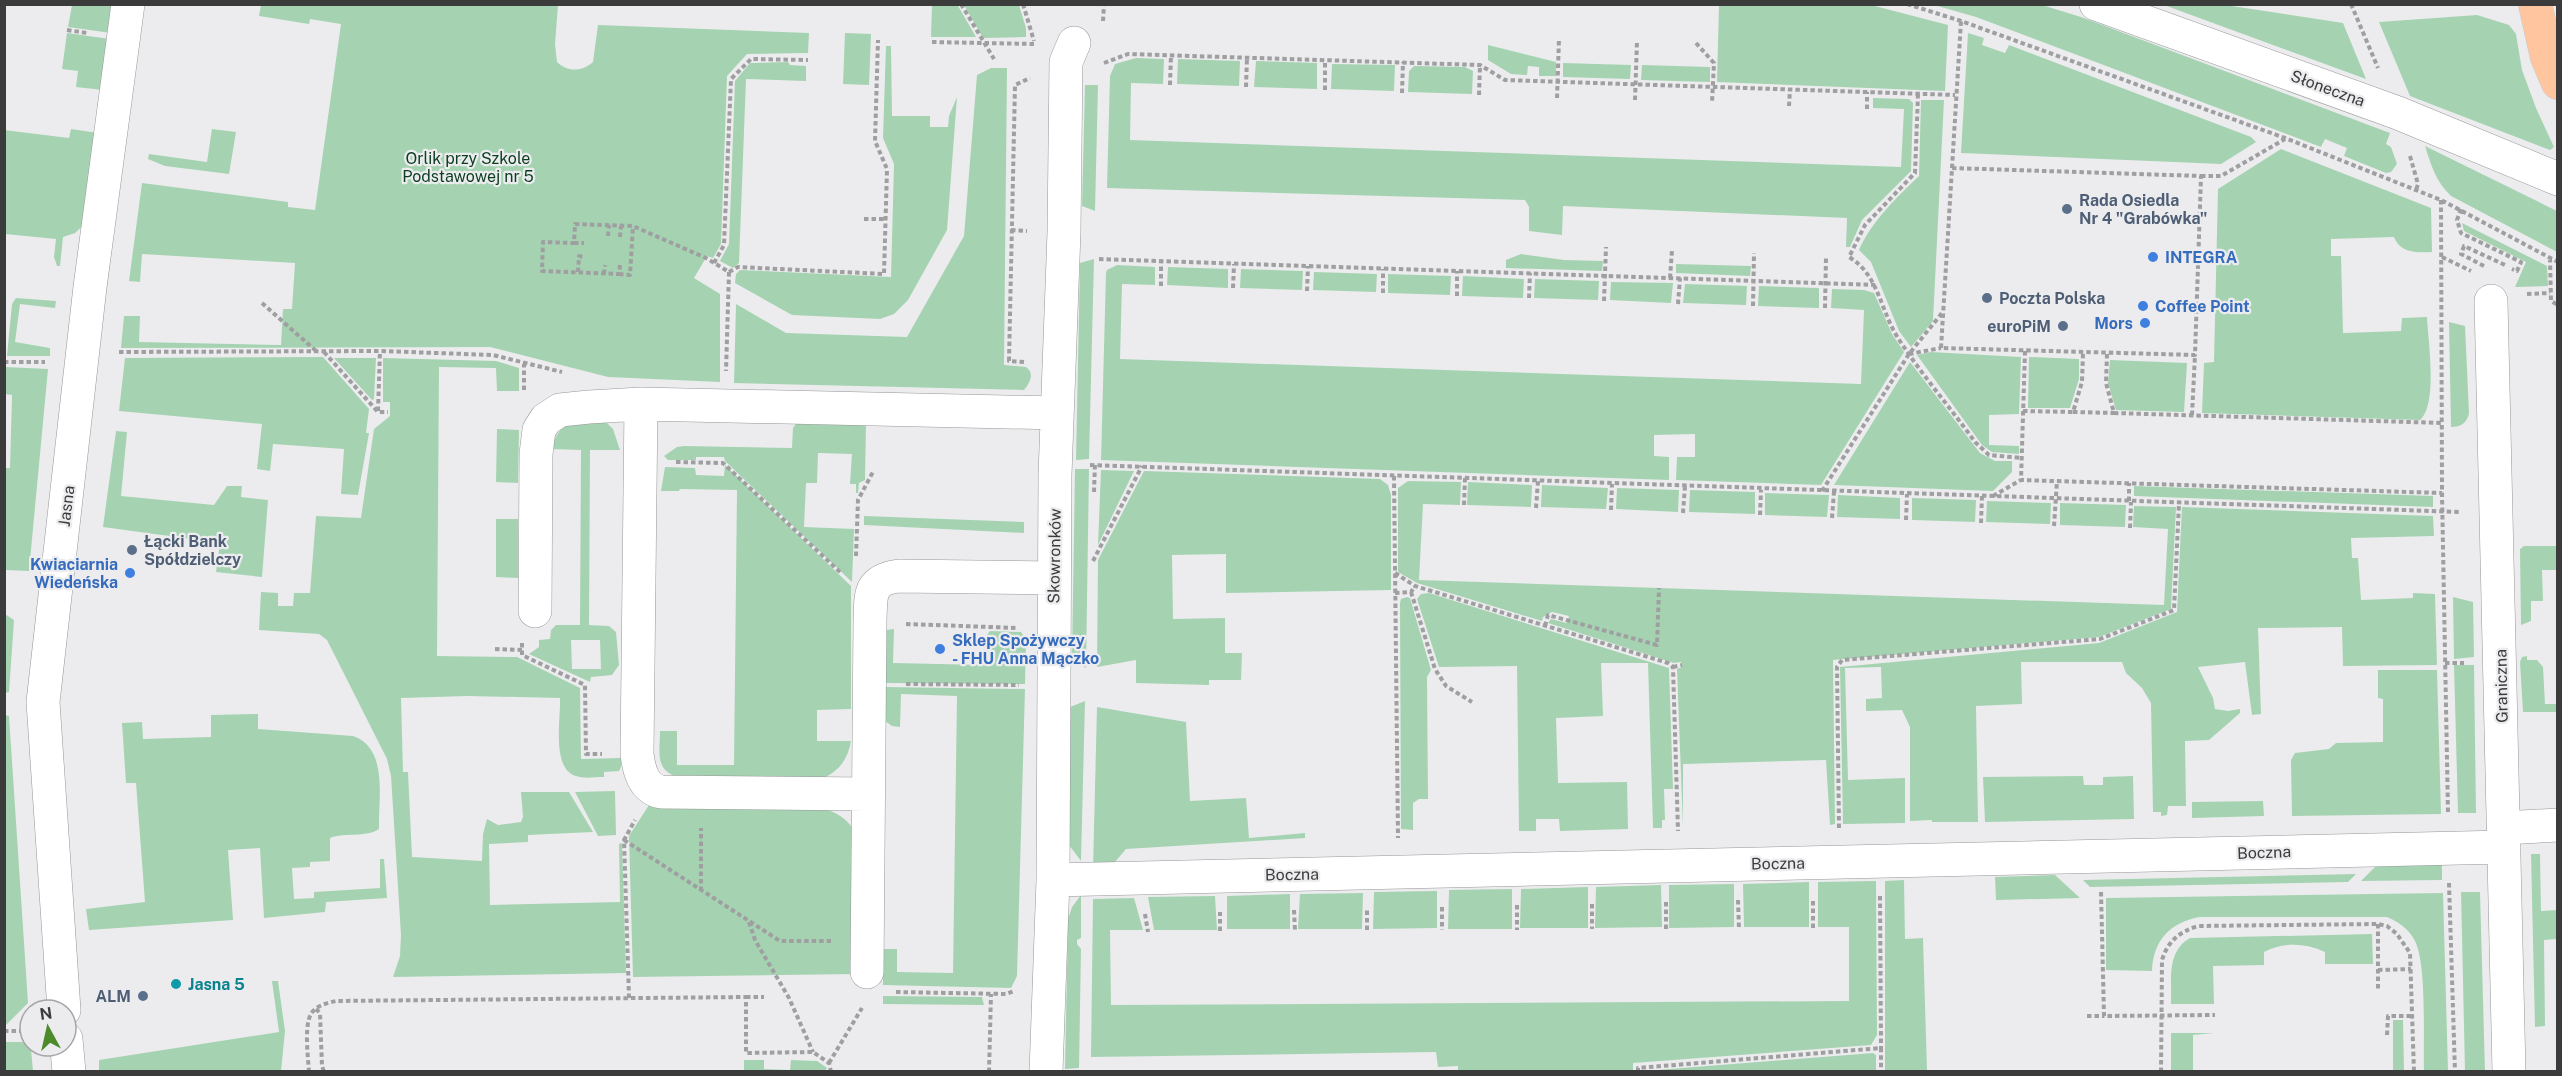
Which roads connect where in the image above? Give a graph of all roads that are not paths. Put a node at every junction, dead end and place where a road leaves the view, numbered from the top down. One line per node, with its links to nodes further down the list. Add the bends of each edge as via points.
1 (128, 4): 19 (street, Jasna, via 90,287 43,702)
2 (2096, 4): 8 (street, Słoneczna, via 2398,113)
3 (2535, 4): 7 (main road, via 2547,57)
4 (2540, 4): 5 (street)
5 (2558, 14)
6 (1070, 52): 11 (street, Skowronków)
7 (2558, 83)
8 (2558, 179)
9 (2492, 286): 16 (street, Graniczna)
10 (641, 404): 11 (street); 13 (street, via 560,410 543,422 536,454); 14 (street, via 637,753 645,781 653,790 700,793)
11 (1057, 413): 12 (street, Skowronków)
12 (1054, 578): 14 (street, via 899,576 876,584 871,596); 17 (street, Skowronków)
13 (535, 611)
14 (867, 794): 18 (street)
15 (2558, 825): 16 (street, Boczna)
16 (2504, 838): 17 (street, Boczna, via 2449,849); 21 (street, Graniczna)
17 (1053, 880): 20 (street, Skowronków)
18 (875, 968)
19 (63, 998)
20 (1046, 1071)
21 (2509, 1071)

